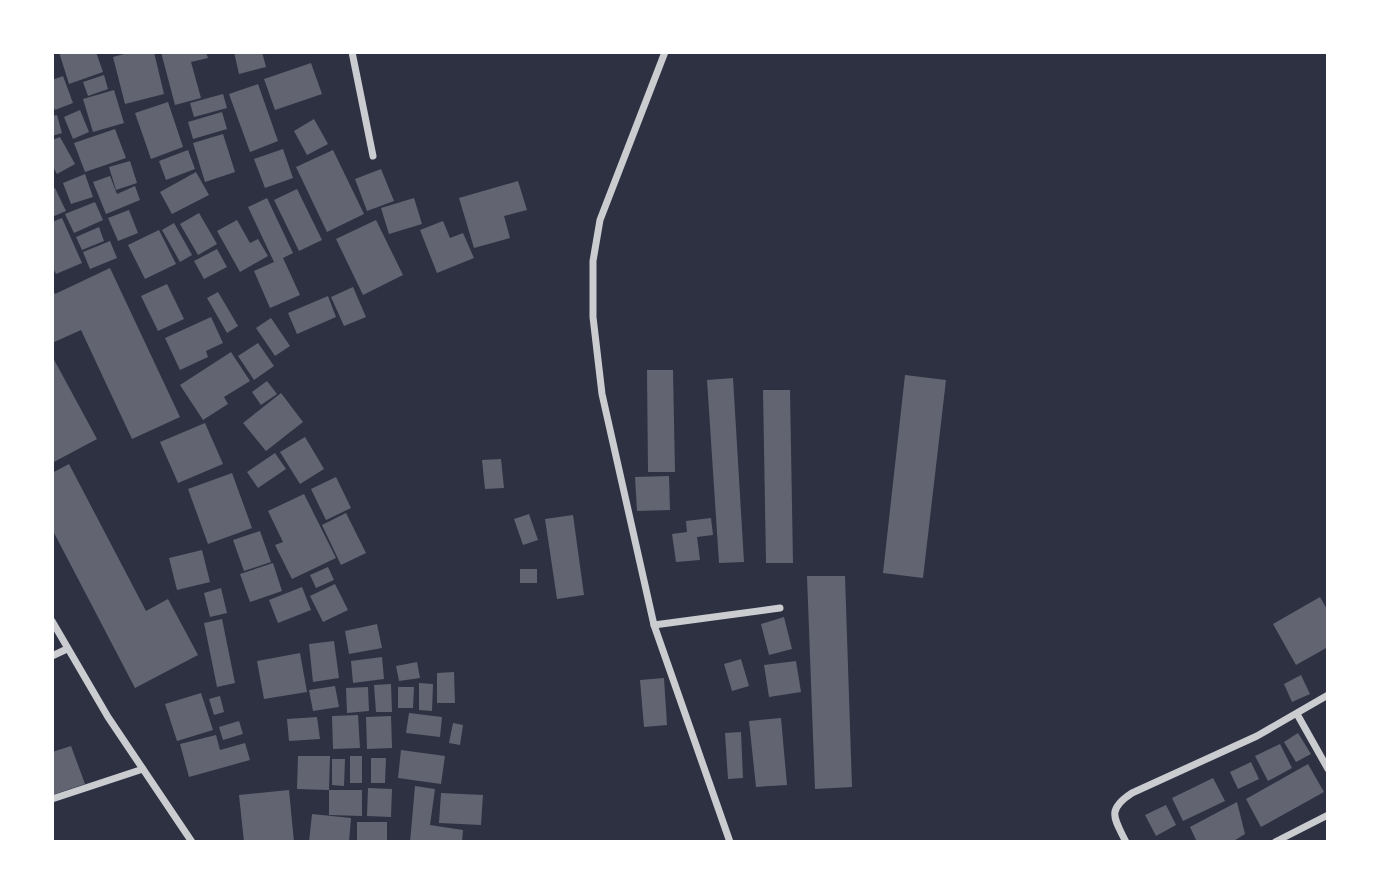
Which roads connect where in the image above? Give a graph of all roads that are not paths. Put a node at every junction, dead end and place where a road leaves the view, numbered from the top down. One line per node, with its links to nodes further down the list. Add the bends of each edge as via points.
1 (352, 52): 3 (street)
2 (666, 52): 6 (street, via 604,206 593,261 593,317 602,394)
3 (373, 156)
4 (780, 608): 6 (street)
5 (52, 621): 7 (street)
6 (654, 625): 16 (street)
7 (67, 649): 8 (street); 11 (street)
8 (52, 656)
9 (1328, 695): 10 (street)
10 (1297, 714): 12 (street); 17 (street, via 1120,800 1114,816)
11 (143, 769): 13 (street); 15 (street)
12 (1328, 769)
13 (52, 799)
14 (1328, 815): 18 (street)
15 (192, 842)
16 (730, 842)
17 (1126, 842)
18 (1275, 842)

